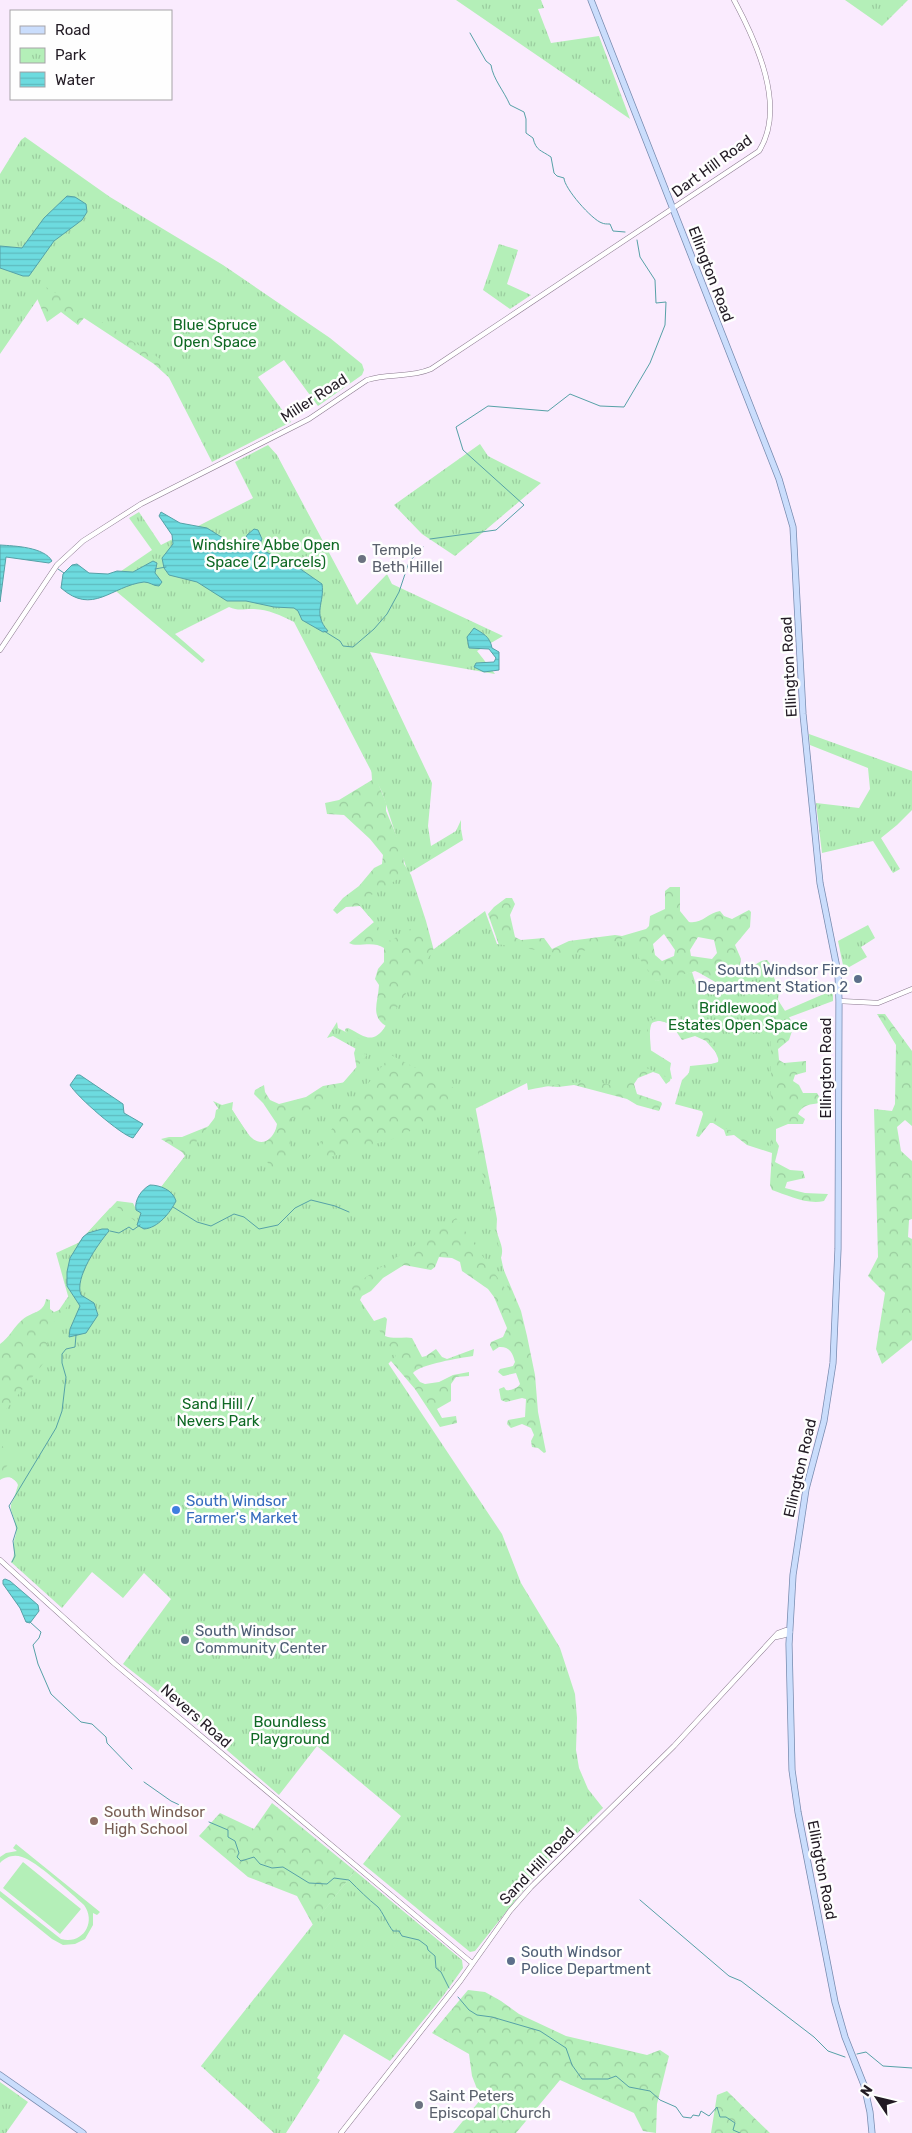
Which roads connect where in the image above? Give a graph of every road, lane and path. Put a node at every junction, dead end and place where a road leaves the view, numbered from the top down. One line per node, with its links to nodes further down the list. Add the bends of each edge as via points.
1 (591, 0): 3 (main road, Ellington Road)
2 (734, 0): 3 (street, Dart Hill Road, via 762,59 768,82 767,138 759,150)
3 (673, 209): 4 (street, Miller Road, via 430,370 367,380 309,419 141,504 101,529 57,565); 6 (main road, Ellington Road, via 778,475 793,527 803,714 820,883 838,973)
4 (0, 650)
5 (912, 989): 6 (street, via 878,1002)
6 (838, 1001): 8 (main road, Ellington Road, via 838,1249 833,1363 824,1421 798,1534)
7 (0, 1560): 9 (street, Nevers Road, via 115,1664)
8 (790, 1632): 9 (street, Sand Hill Road, via 776,1637 674,1746 531,1887); 13 (main road, Ellington Road, via 792,1770 798,1812 835,2002 864,2085)
9 (472, 1963): 12 (street, Sand Hill Road)
10 (0, 2074): 11 (main road)
11 (82, 2133)
12 (340, 2133)
13 (872, 2133)

